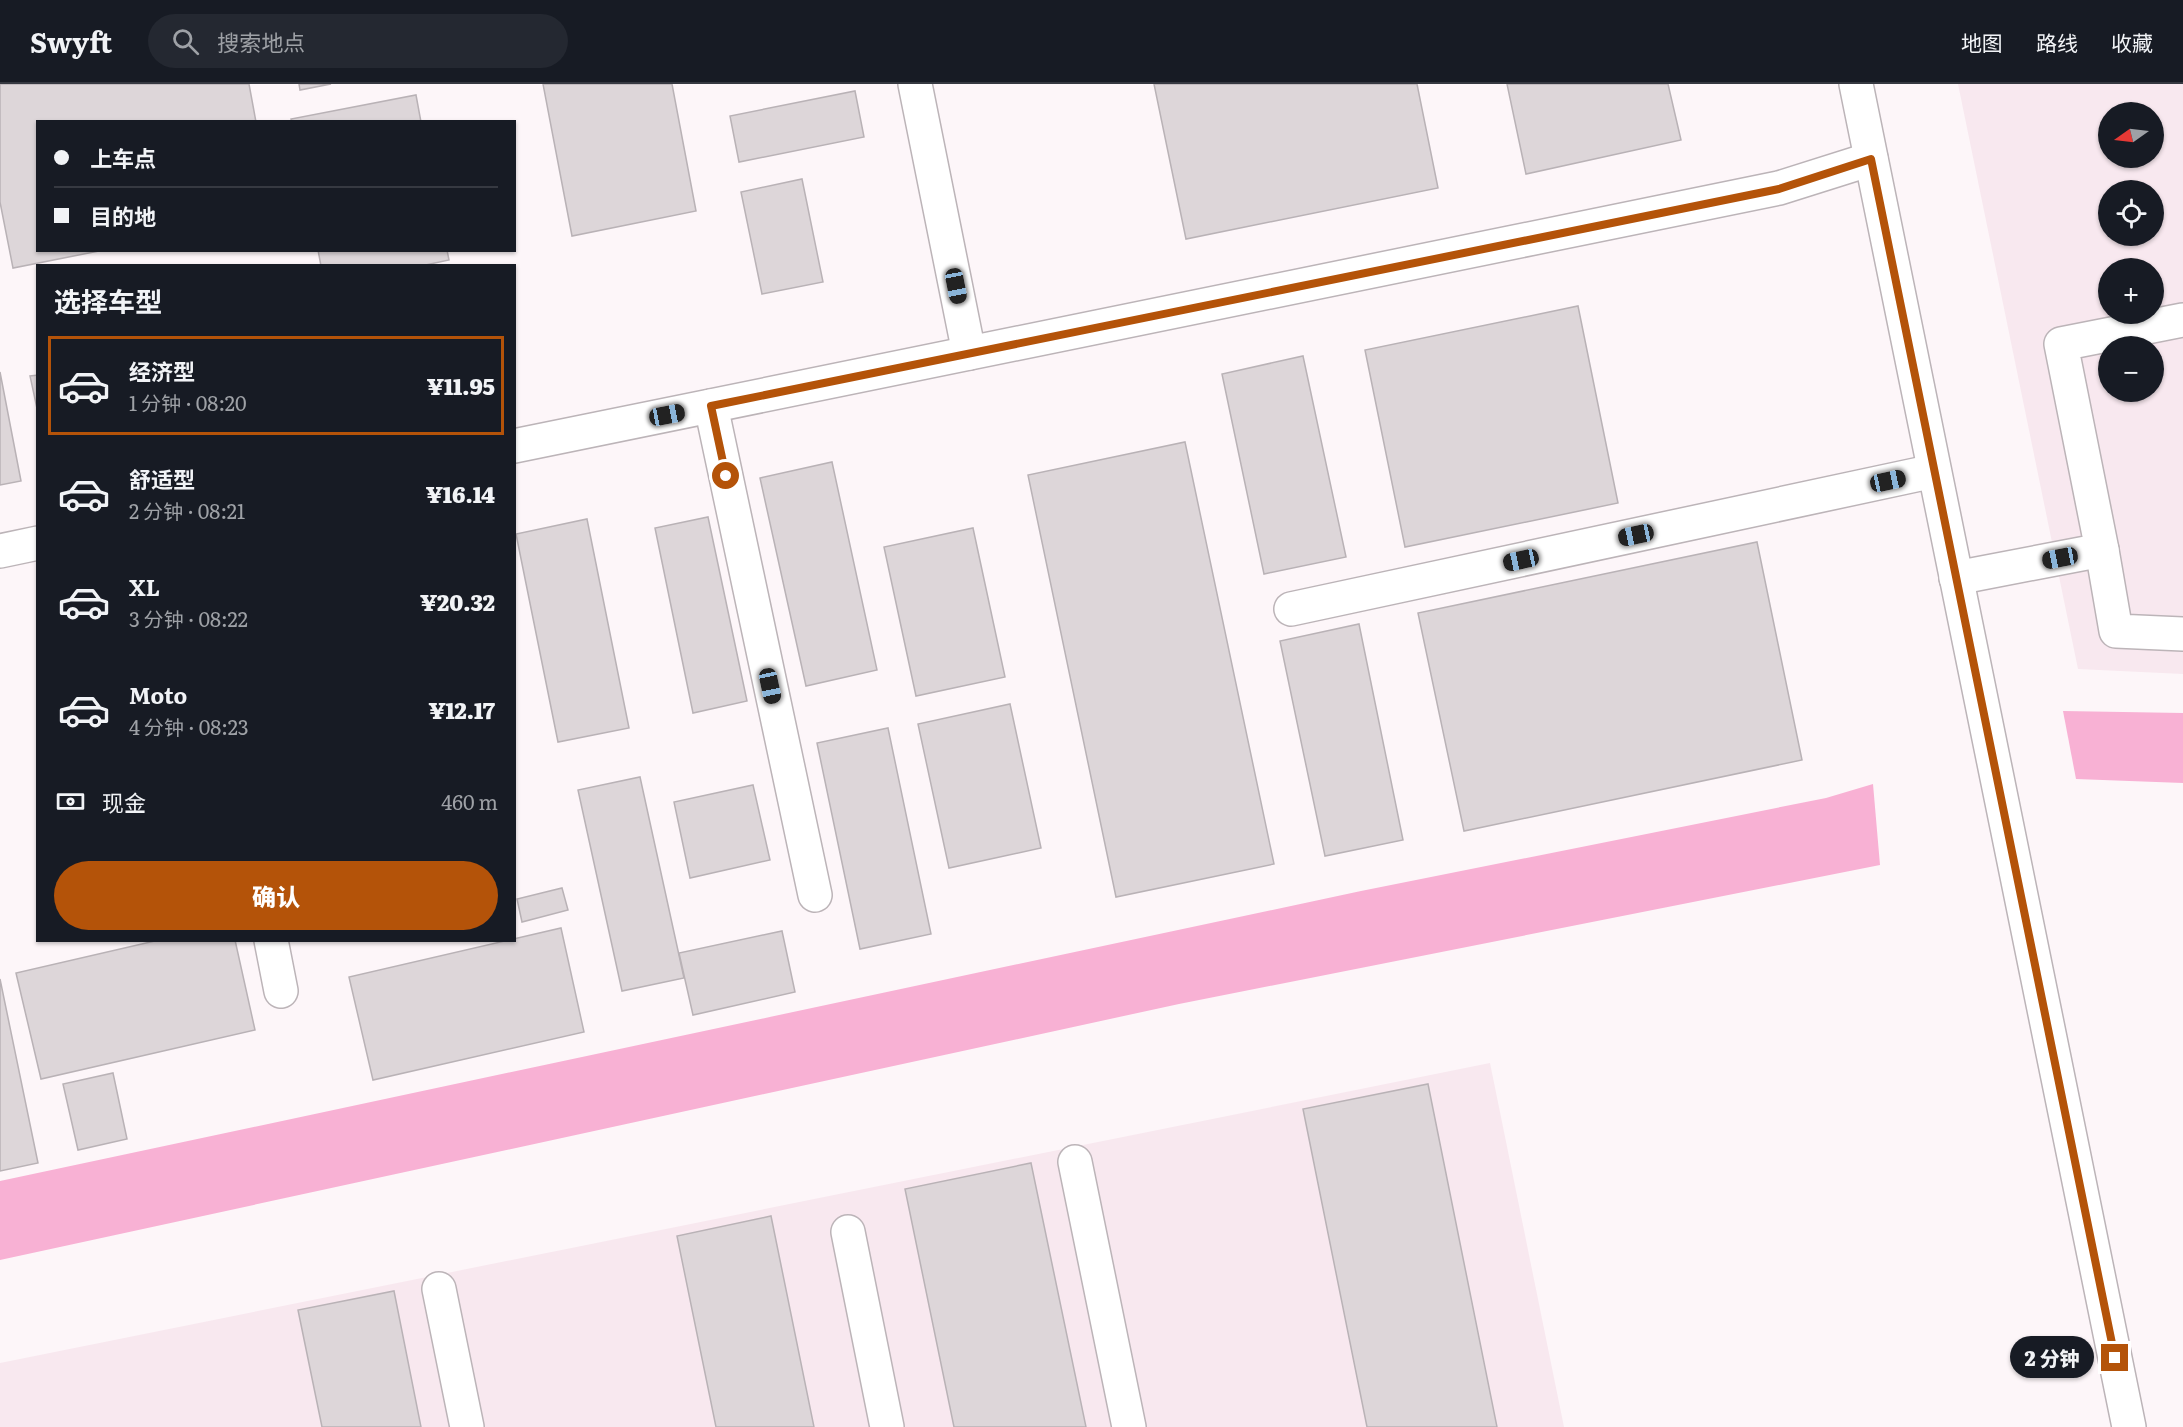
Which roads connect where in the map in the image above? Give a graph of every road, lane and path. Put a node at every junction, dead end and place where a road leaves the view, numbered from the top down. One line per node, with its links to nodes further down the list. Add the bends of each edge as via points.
1 (915, 84): 5 (street)
2 (1856, 84): 3 (street)
3 (1871, 159): 5 (street, via 1779,189); 8 (street)
4 (2183, 320): 10 (street, via 2061,344)
5 (969, 353): 6 (street)
6 (711, 406): 7 (street); 15 (street)
7 (516, 446)
8 (1934, 471): 12 (street); 13 (street)
9 (36, 543): 11 (street)
10 (2102, 550): 12 (street); 14 (street, via 2116,631)
11 (0, 551)
12 (1956, 578): 24 (street)
13 (1291, 609)
14 (2183, 634)
15 (814, 895)
16 (271, 942): 17 (street)
17 (281, 991)
18 (1075, 1162): 23 (street)
19 (848, 1232): 22 (street)
20 (439, 1289): 21 (street)
21 (467, 1427)
22 (887, 1427)
23 (1129, 1427)
24 (2129, 1427)

